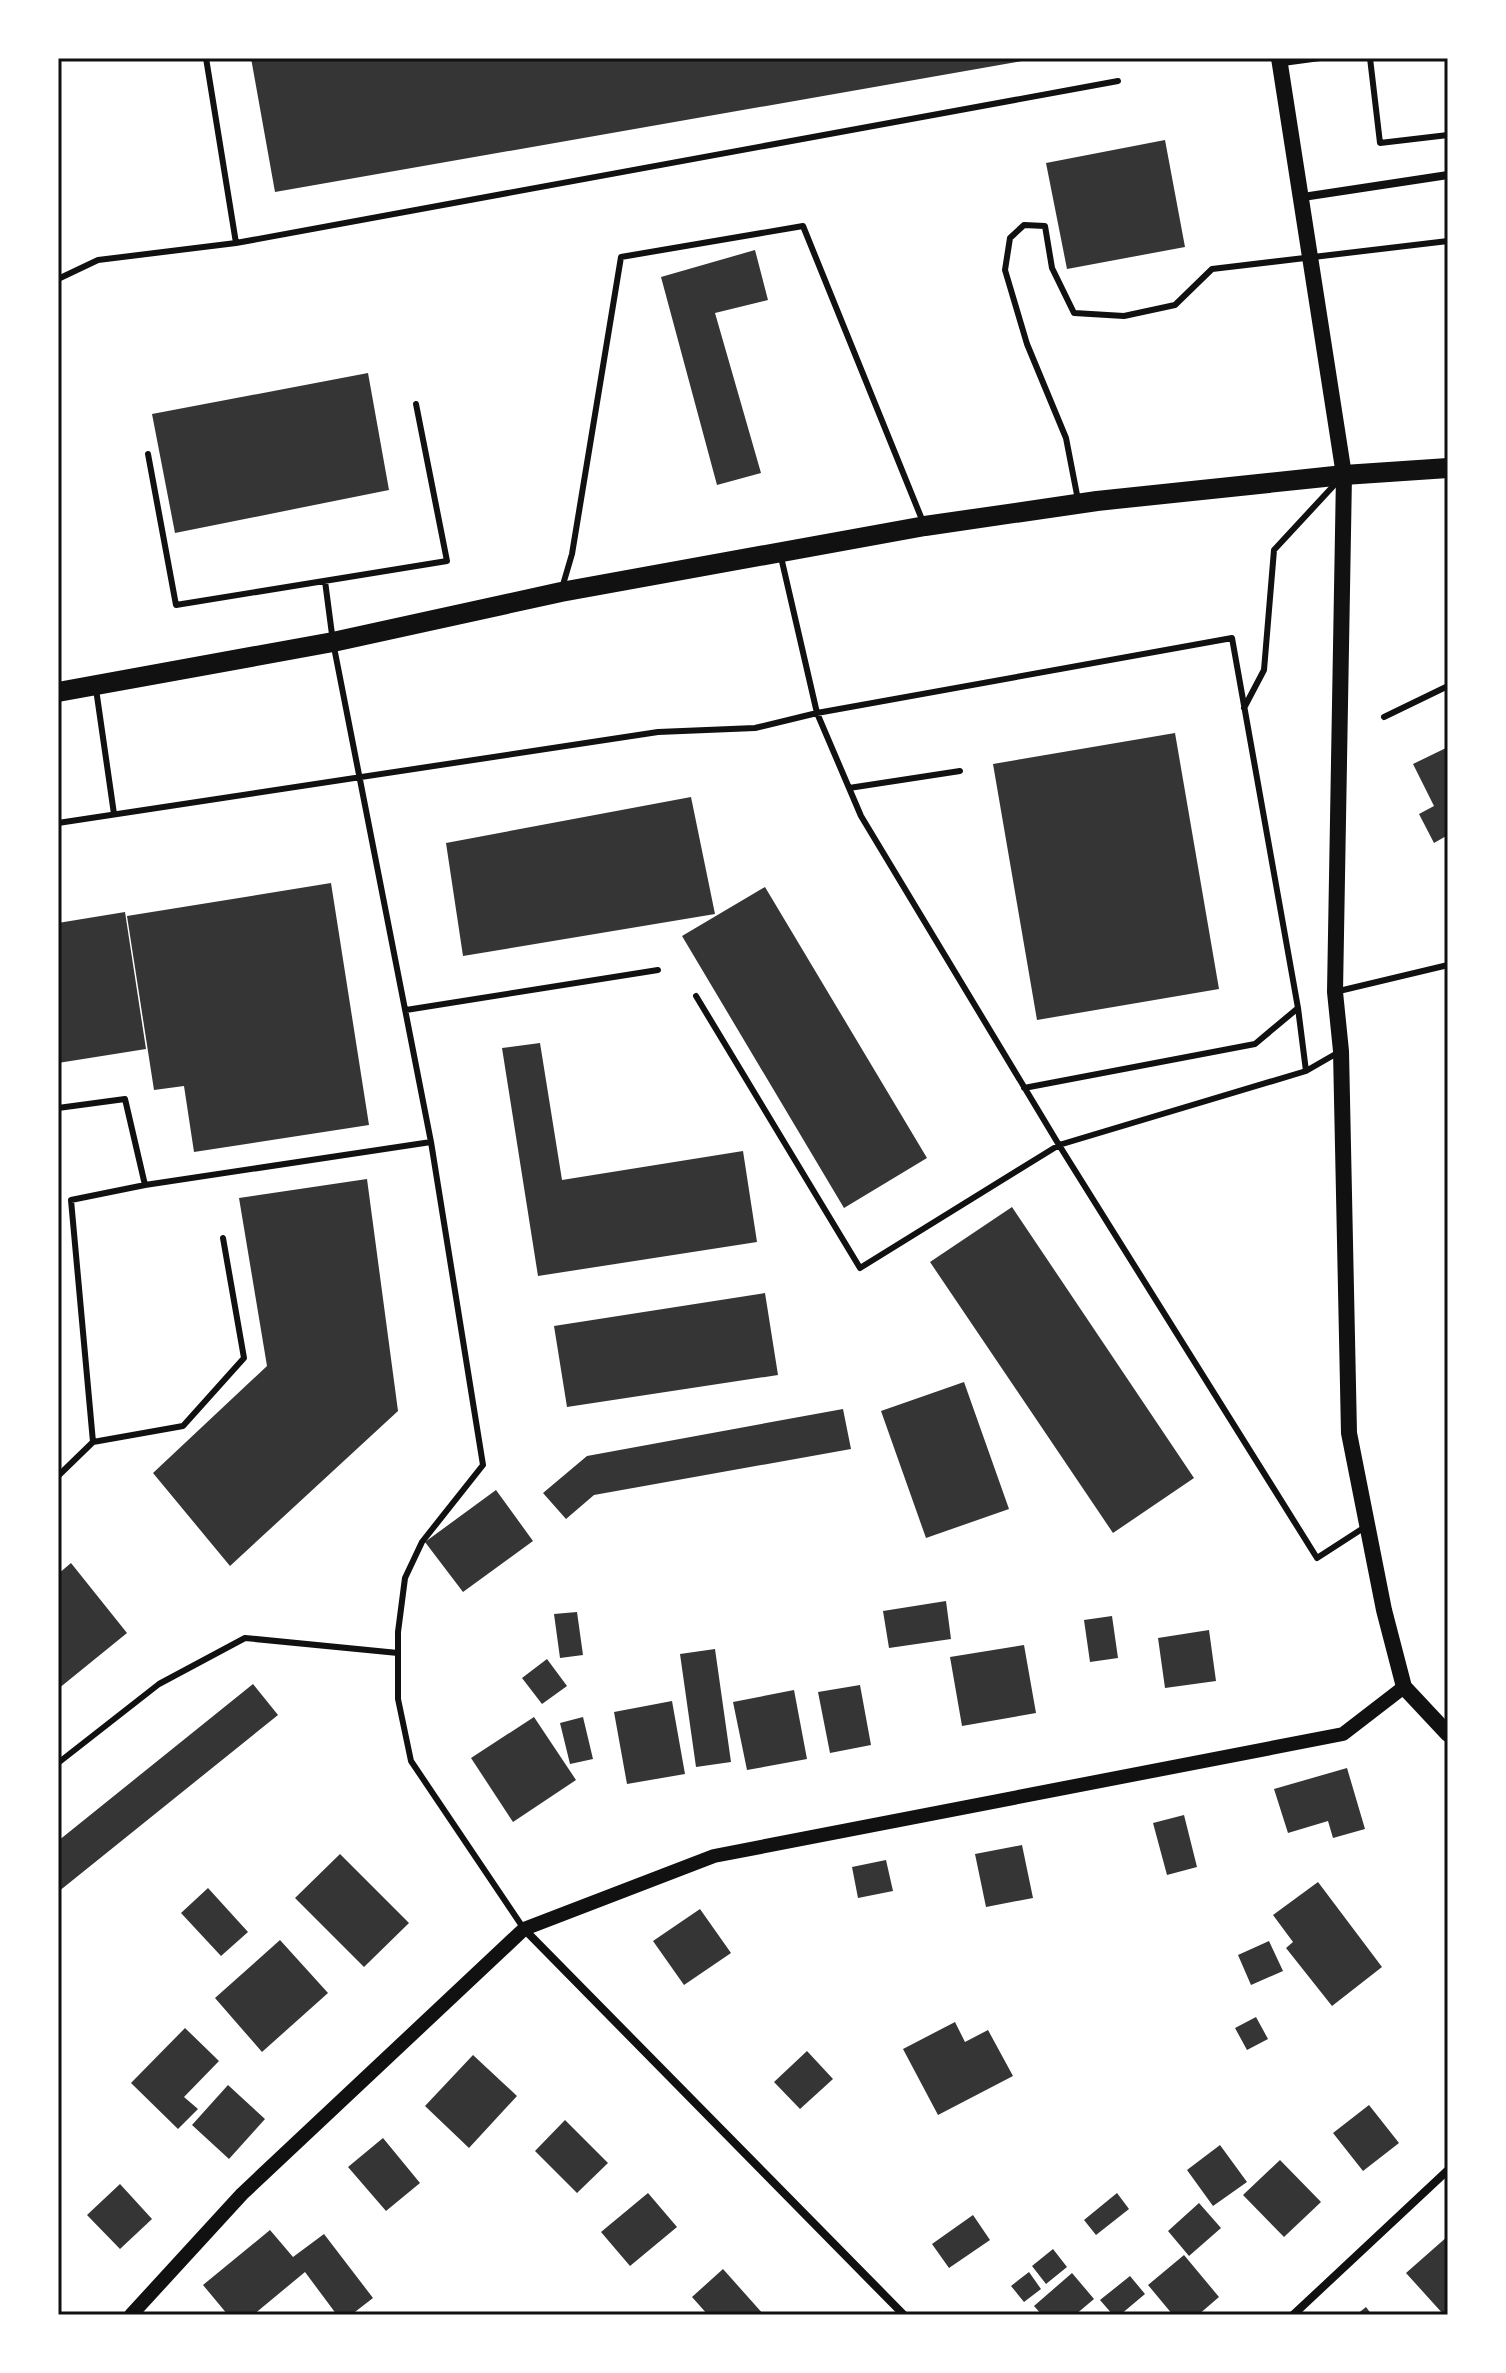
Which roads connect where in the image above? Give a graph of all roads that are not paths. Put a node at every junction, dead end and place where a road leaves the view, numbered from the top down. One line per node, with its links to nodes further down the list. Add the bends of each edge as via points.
1 (206, 58): 10 (lane)
2 (1320, 58): 4 (lane)
3 (1370, 58): 6 (lane, via 1380,143)
4 (1279, 60): 8 (main road)
5 (1118, 81): 10 (lane)
6 (1448, 135)
7 (1448, 175): 8 (street)
8 (1303, 197): 11 (main road)
9 (1448, 240): 11 (lane)
10 (236, 243): 12 (lane, via 98,260)
11 (1311, 255): 16 (main road); 17 (lane, via 1212,269 1175,305 1124,316 1087,314 1074,313 1052,268 1045,226 1024,225 1010,238 1005,270 1027,344 1066,438)
12 (58, 279)
13 (416, 404): 20 (lane, via 447,561)
14 (148, 454): 20 (lane, via 176,605)
15 (1448, 468): 16 (main road)
16 (1344, 475): 17 (main road); 26 (lane, via 1274,550 1264,670); 36 (main road)
17 (1078, 504): 18 (main road)
18 (925, 526): 19 (main road); 21 (lane, via 803,226 621,257 572,554)
19 (780, 553): 21 (main road); 27 (lane)
20 (325, 581): 22 (lane)
21 (561, 592): 22 (main road)
22 (333, 642): 23 (main road); 30 (lane)
23 (95, 685): 25 (main road); 32 (lane)
24 (1448, 686): 28 (lane)
25 (58, 692)
26 (1244, 708): 27 (lane, via 1232,638); 38 (lane)
27 (817, 713): 30 (lane, via 755,728 658,732); 31 (lane)
28 (1384, 717)
29 (960, 771): 31 (lane)
30 (360, 776): 32 (lane); 39 (lane)
31 (849, 788): 42 (lane)
32 (114, 814): 33 (lane)
33 (58, 823)
34 (1448, 965): 36 (lane)
35 (658, 970): 39 (lane)
36 (1335, 992): 40 (main road)
37 (696, 996): 45 (lane, via 860,1268)
38 (1298, 1008): 41 (lane); 42 (lane, via 1255,1044)
39 (406, 1010): 44 (lane)
40 (1341, 1051): 41 (lane); 50 (main road, via 1349,1433)
41 (1306, 1071): 45 (lane)
42 (1024, 1088): 45 (lane)
43 (58, 1108): 46 (lane, via 125,1099)
44 (431, 1142): 46 (lane); 51 (lane, via 483,1465 422,1542 405,1578)
45 (1059, 1145): 50 (lane, via 1317,1558)
46 (145, 1185): 48 (lane, via 71,1200)
47 (223, 1238): 48 (lane, via 244,1358 183,1426)
48 (93, 1442): 49 (lane)
49 (58, 1476)
50 (1368, 1525): 52 (main road)
51 (398, 1653): 54 (lane, via 245,1638 159,1684); 55 (lane, via 398,1699 411,1761)
52 (1404, 1687): 53 (main road); 55 (street, via 1343,1734 714,1856)
53 (1448, 1734)
54 (58, 1763)
55 (524, 1929): 57 (street, via 242,2194); 58 (street)
56 (1448, 2170): 59 (street)
57 (131, 2315)
58 (904, 2315)
59 (1293, 2315)

